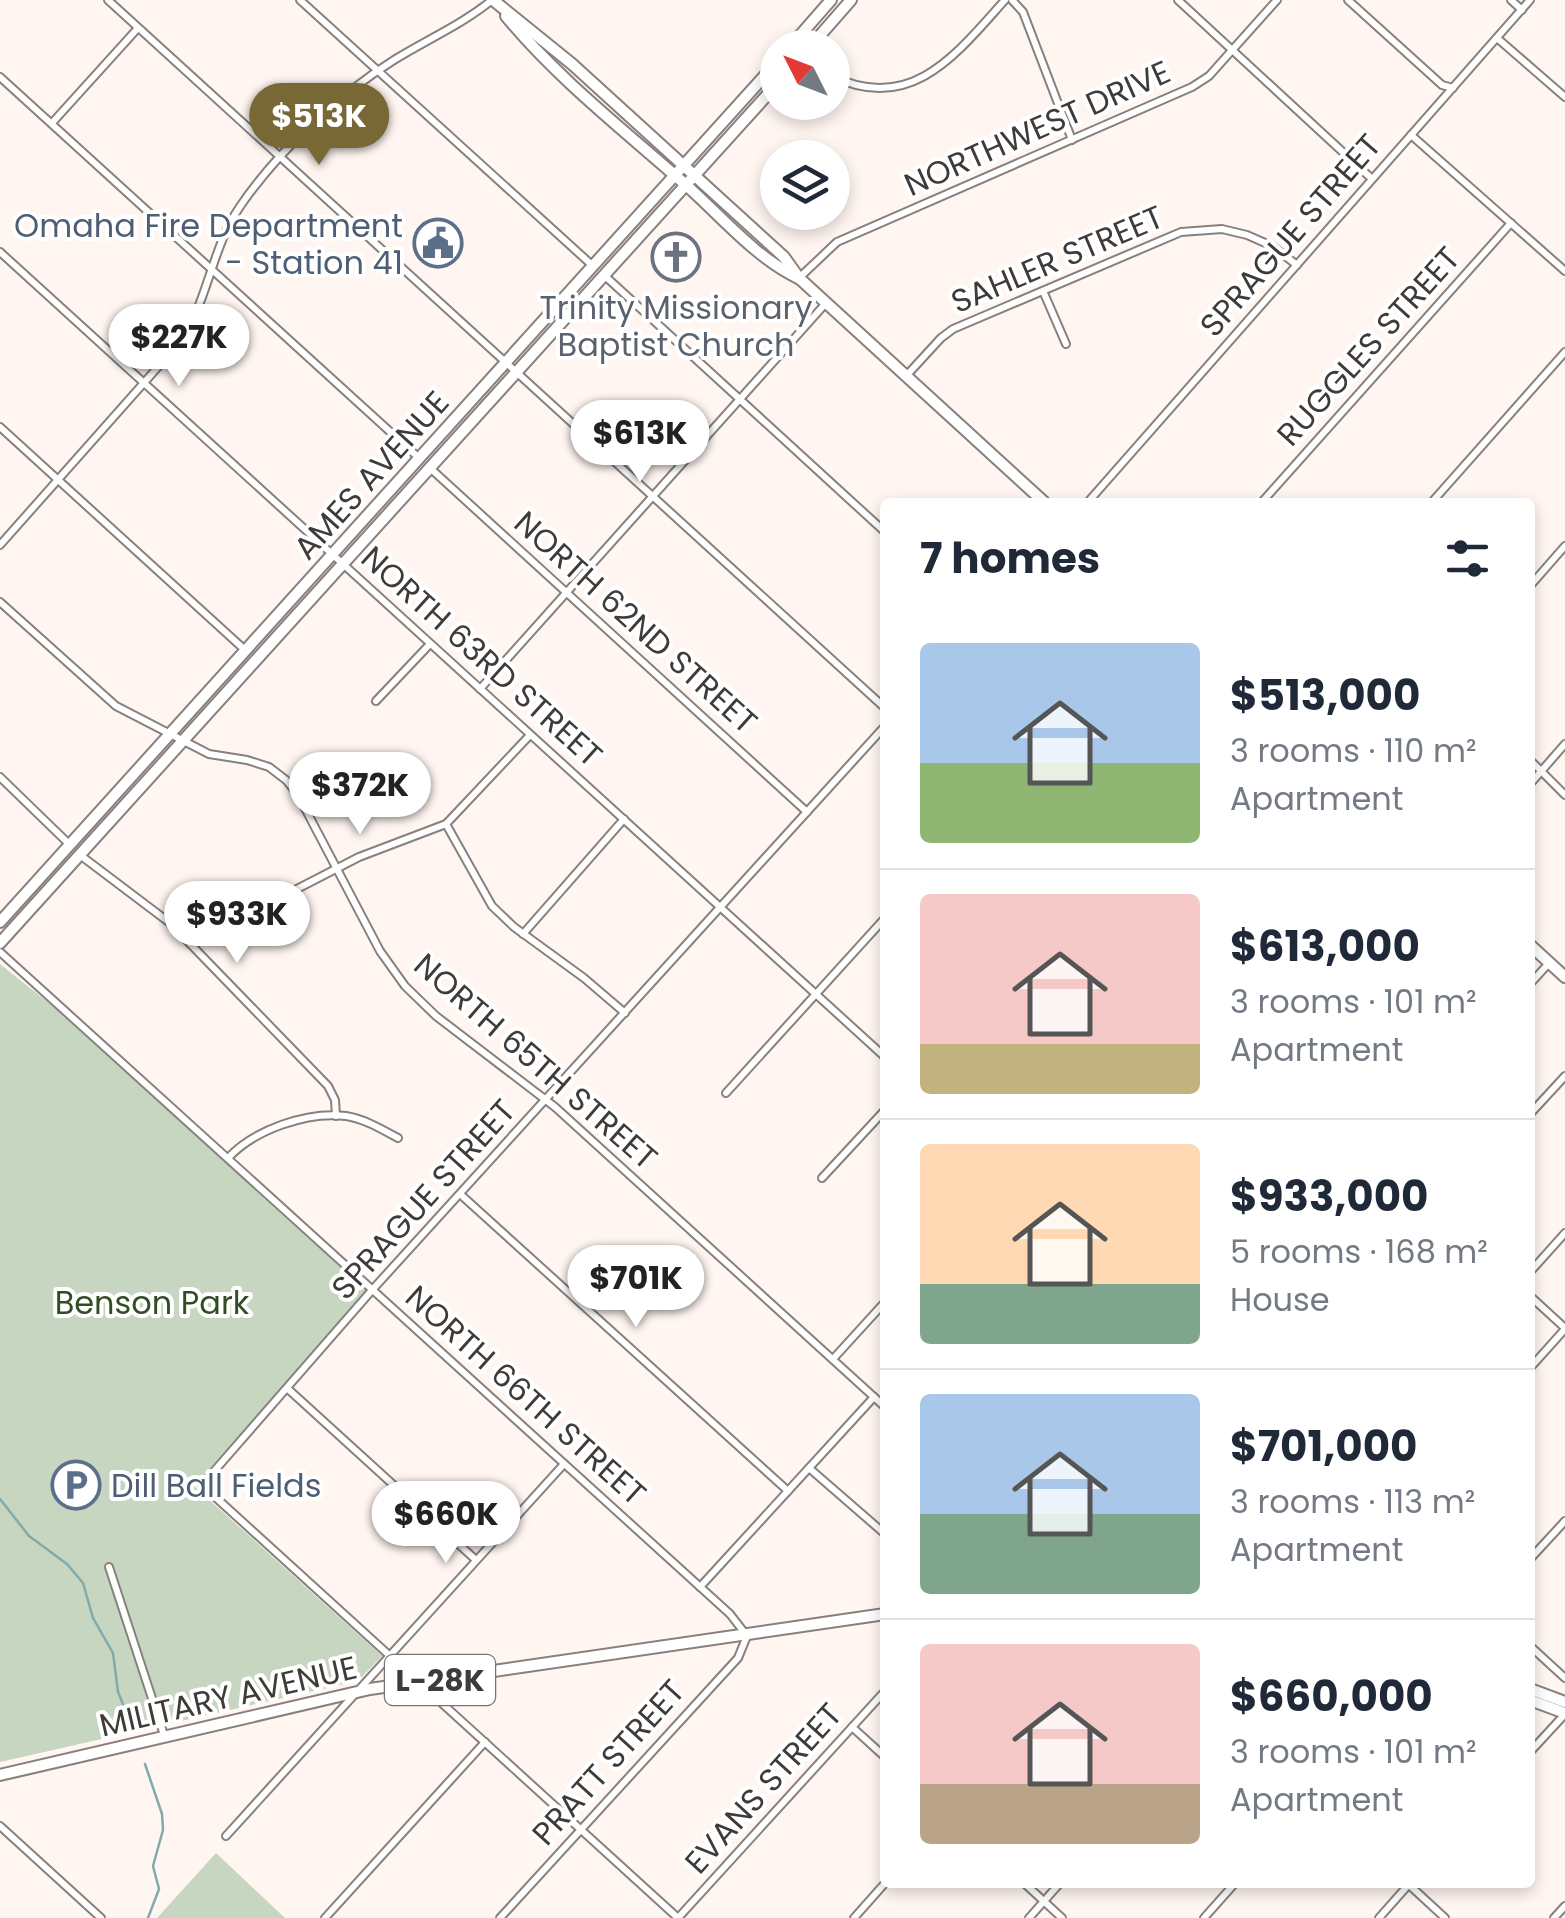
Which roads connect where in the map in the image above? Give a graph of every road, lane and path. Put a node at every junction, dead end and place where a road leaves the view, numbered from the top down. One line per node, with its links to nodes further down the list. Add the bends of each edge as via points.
1 (108, 0): 14 (street)
2 (300, 0): 19 (street)
3 (492, 0): 19 (street)
4 (831, 0): 15 (main road)
5 (851, 0): 16 (main road)
6 (1005, 0): 21 (street, via 948,63 918,80 876,87)
7 (1012, 0): 28 (street, via 1024,12)
8 (1178, 0): 18 (street)
9 (1278, 0): 18 (street, NORTHWEST DRIVE)
10 (1348, 0): 23 (street)
11 (1511, 0): 13 (street)
12 (1530, 0): 13 (street, SPRAGUE STREET)
13 (1522, 10): 17 (street, SPRAGUE STREET)
14 (138, 28): 26 (street); 29 (street)
15 (805, 30)
16 (825, 30)
17 (1498, 38): 23 (street, SPRAGUE STREET); 24 (street)
18 (1233, 50): 28 (street, NORTHWEST DRIVE, via 1201,82); 33 (street)
19 (378, 71): 29 (street); 38 (street)
20 (0, 77): 26 (street)
21 (850, 80)
22 (760, 81): 30 (main road, AMES AVENUE)
23 (1453, 88): 27 (street, SPRAGUE STREET)
24 (1565, 97)
25 (760, 103): 31 (main road, AMES AVENUE)
26 (52, 124): 40 (street)
27 (1411, 135): 33 (street, SPRAGUE STREET); 35 (street)
28 (1072, 140): 42 (street, NORTHWEST DRIVE, via 838,242)
29 (281, 158): 40 (street, via 238,210); 47 (street)
30 (685, 166): 31 (main road); 32 (main road, AMES AVENUE); 32 (main road, via 493,0 528,41)
31 (695, 175): 34 (main road, AMES AVENUE); 42 (main road)
32 (676, 177): 34 (main road); 38 (main road, AMES AVENUE)
33 (1372, 179): 37 (street, SPRAGUE STREET)
34 (686, 186): 41 (main road, AMES AVENUE); 42 (main road, via 768,260)
35 (1511, 224): 39 (street); 59 (street, RUGGLES STREET)
36 (0, 252): 50 (street, NORTH 63RD STREET)
37 (1297, 265): 43 (street, SAHLER STREET, via 1247,235 1194,230); 58 (street, SPRAGUE STREET)
38 (594, 267): 47 (main road, AMES AVENUE)
39 (1565, 271)
40 (212, 272): 50 (street, via 189,329); 53 (street)
41 (604, 276): 48 (main road, AMES AVENUE); 51 (street)
42 (799, 278): 44 (main road)
43 (1042, 290): 45 (street); 49 (street, SAHLER STREET, via 946,334)
44 (826, 303): 49 (main road); 51 (street)
45 (1066, 344)
46 (1565, 352): 60 (street)
47 (507, 363): 48 (street); 53 (main road, AMES AVENUE)
48 (518, 373): 54 (main road, AMES AVENUE); 56 (street)
49 (906, 377): 57 (main road)
50 (146, 384): 55 (street); 64 (street, NORTH 63RD STREET)
51 (741, 401): 56 (street); 61 (street)
52 (0, 427): 55 (street)
53 (420, 459): 64 (main road, AMES AVENUE)
54 (430, 468): 65 (main road, AMES AVENUE); 67 (street, NORTH 62ND STREET)
55 (59, 480): 62 (street); 70 (street)
56 (654, 497): 67 (street); 73 (street)
57 (1040, 498)
58 (1092, 498)
59 (1266, 498)
60 (1436, 498)
61 (880, 527)
62 (0, 545)
63 (1565, 546): 66 (street)
64 (332, 554): 65 (street, NORTH 63RD STREET); 70 (main road, AMES AVENUE)
65 (344, 564): 69 (street, NORTH 63RD STREET); 77 (main road, AMES AVENUE)
66 (1535, 580)
67 (566, 593): 71 (street); 84 (street, NORTH 62ND STREET)
68 (0, 602): 75 (street, NORTH 65TH STREET, via 109,701)
69 (430, 644): 71 (street, NORTH 63RD STREET); 72 (street)
70 (246, 650): 75 (main road, AMES AVENUE)
71 (480, 689): 76 (street, NORTH 63RD STREET)
72 (376, 702)
73 (880, 703)
74 (880, 731): 84 (street, SPRAGUE STREET)
75 (170, 734): 77 (street, NORTH 65TH STREET); 87 (main road, AMES AVENUE)
76 (530, 734): 85 (street, NORTH 63RD STREET); 86 (street)
77 (184, 740): 88 (main road, AMES AVENUE); 89 (street, NORTH 65TH STREET, via 209,754 262,764 286,780)
78 (1565, 744): 80 (street)
79 (1535, 766): 80 (street)
80 (1540, 772): 82 (street); 83 (street)
81 (0, 777): 87 (street)
82 (1535, 778)
83 (1565, 796)
84 (806, 812): 90 (street, SPRAGUE STREET)
85 (624, 819): 90 (street, NORTH 63RD STREET); 93 (street)
86 (446, 824): 89 (street); 93 (street, via 484,897)
87 (70, 845): 91 (main road, AMES AVENUE)
88 (80, 854): 94 (main road, AMES AVENUE); 95 (street)
89 (336, 868): 95 (street); 106 (street, NORTH 65TH STREET, via 405,986)
90 (720, 908): 101 (street, NORTH 63RD STREET); 102 (street, SPRAGUE STREET)
91 (0, 922)
92 (880, 924): 101 (street)
93 (523, 934): 102 (street)
94 (0, 943)
95 (190, 944): 109 (street, via 328,1086)
96 (1535, 950): 98 (main road)
97 (0, 952): 111 (street, NORTH 66TH STREET)
98 (1549, 963): 99 (street); 100 (main road)
99 (1535, 978)
100 (1565, 978)
101 (816, 994): 103 (street, NORTH 63RD STREET); 105 (street)
102 (625, 1013): 106 (street, SPRAGUE STREET)
103 (880, 1052)
104 (1565, 1076): 107 (street)
105 (726, 1093)
106 (546, 1100): 113 (street, SPRAGUE STREET); 120 (street, NORTH 65TH STREET)
107 (1535, 1109)
108 (880, 1115): 112 (street)
109 (336, 1116): 110 (street); 111 (street, via 255,1136)
110 (398, 1138)
111 (228, 1158): 116 (street, NORTH 66TH STREET)
112 (822, 1178)
113 (460, 1194): 116 (street, SPRAGUE STREET); 127 (street)
114 (1565, 1233): 115 (street)
115 (1535, 1266)
116 (373, 1290): 122 (street, SPRAGUE STREET); 125 (street, NORTH 66TH STREET)
117 (1535, 1301): 119 (street)
118 (880, 1307): 120 (street)
119 (1565, 1328): 121 (street)
120 (832, 1359): 123 (street, NORTH 65TH STREET)
121 (1535, 1362)
122 (288, 1389): 131 (street); 137 (street, SPRAGUE STREET, via 202,1485)
123 (874, 1397): 124 (street, NORTH 65TH STREET); 126 (street)
124 (880, 1402)
125 (564, 1464): 131 (street); 133 (street, NORTH 66TH STREET)
126 (809, 1468): 127 (street); 129 (street)
127 (788, 1491): 133 (street)
128 (1565, 1521): 130 (street)
129 (880, 1530)
130 (1535, 1554)
131 (476, 1560): 137 (street)
132 (110, 1567): 147 (street)
133 (700, 1587): 135 (street, NORTH 66TH STREET)
134 (880, 1615): 135 (main road, MILITARY AVENUE / L-28K)
135 (748, 1636): 139 (main road, MILITARY AVENUE / L-28K); 153 (street, PRATT STREET, via 738,1658)
136 (1535, 1651): 138 (street)
137 (389, 1655): 139 (street); 141 (street)
138 (1565, 1679)
139 (420, 1683): 141 (main road, MILITARY AVENUE / L-28K); 148 (street)
140 (1535, 1691): 143 (main road)
141 (354, 1694): 147 (main road, MILITARY AVENUE / L-28K); 154 (street)
142 (880, 1696): 146 (street, EVANS STREET)
143 (1563, 1699)
144 (1535, 1702): 145 (main road)
145 (1565, 1714): 149 (street)
146 (852, 1727): 150 (street); 166 (street, EVANS STREET)
147 (164, 1736): 151 (main road, MILITARY AVENUE / L-28K)
148 (485, 1742): 153 (street); 164 (street)
149 (1535, 1747)
150 (880, 1752)
151 (0, 1775)
152 (0, 1826): 163 (street)
153 (581, 1830): 165 (street, PRATT STREET); 166 (street)
154 (226, 1836)
155 (881, 1888): 167 (street)
156 (1029, 1888): 161 (street)
157 (1056, 1888): 161 (street)
158 (1231, 1888): 170 (street)
159 (1405, 1888): 171 (street)
160 (1414, 1888): 172 (street)
161 (1044, 1902): 168 (street); 169 (street)
162 (1565, 1906): 173 (street)
163 (101, 1918)
164 (324, 1918)
165 (500, 1918)
166 (678, 1918)
167 (854, 1918)
168 (1029, 1918)
169 (1062, 1918)
170 (1204, 1918)
171 (1379, 1918)
172 (1445, 1918)
173 (1554, 1918)

